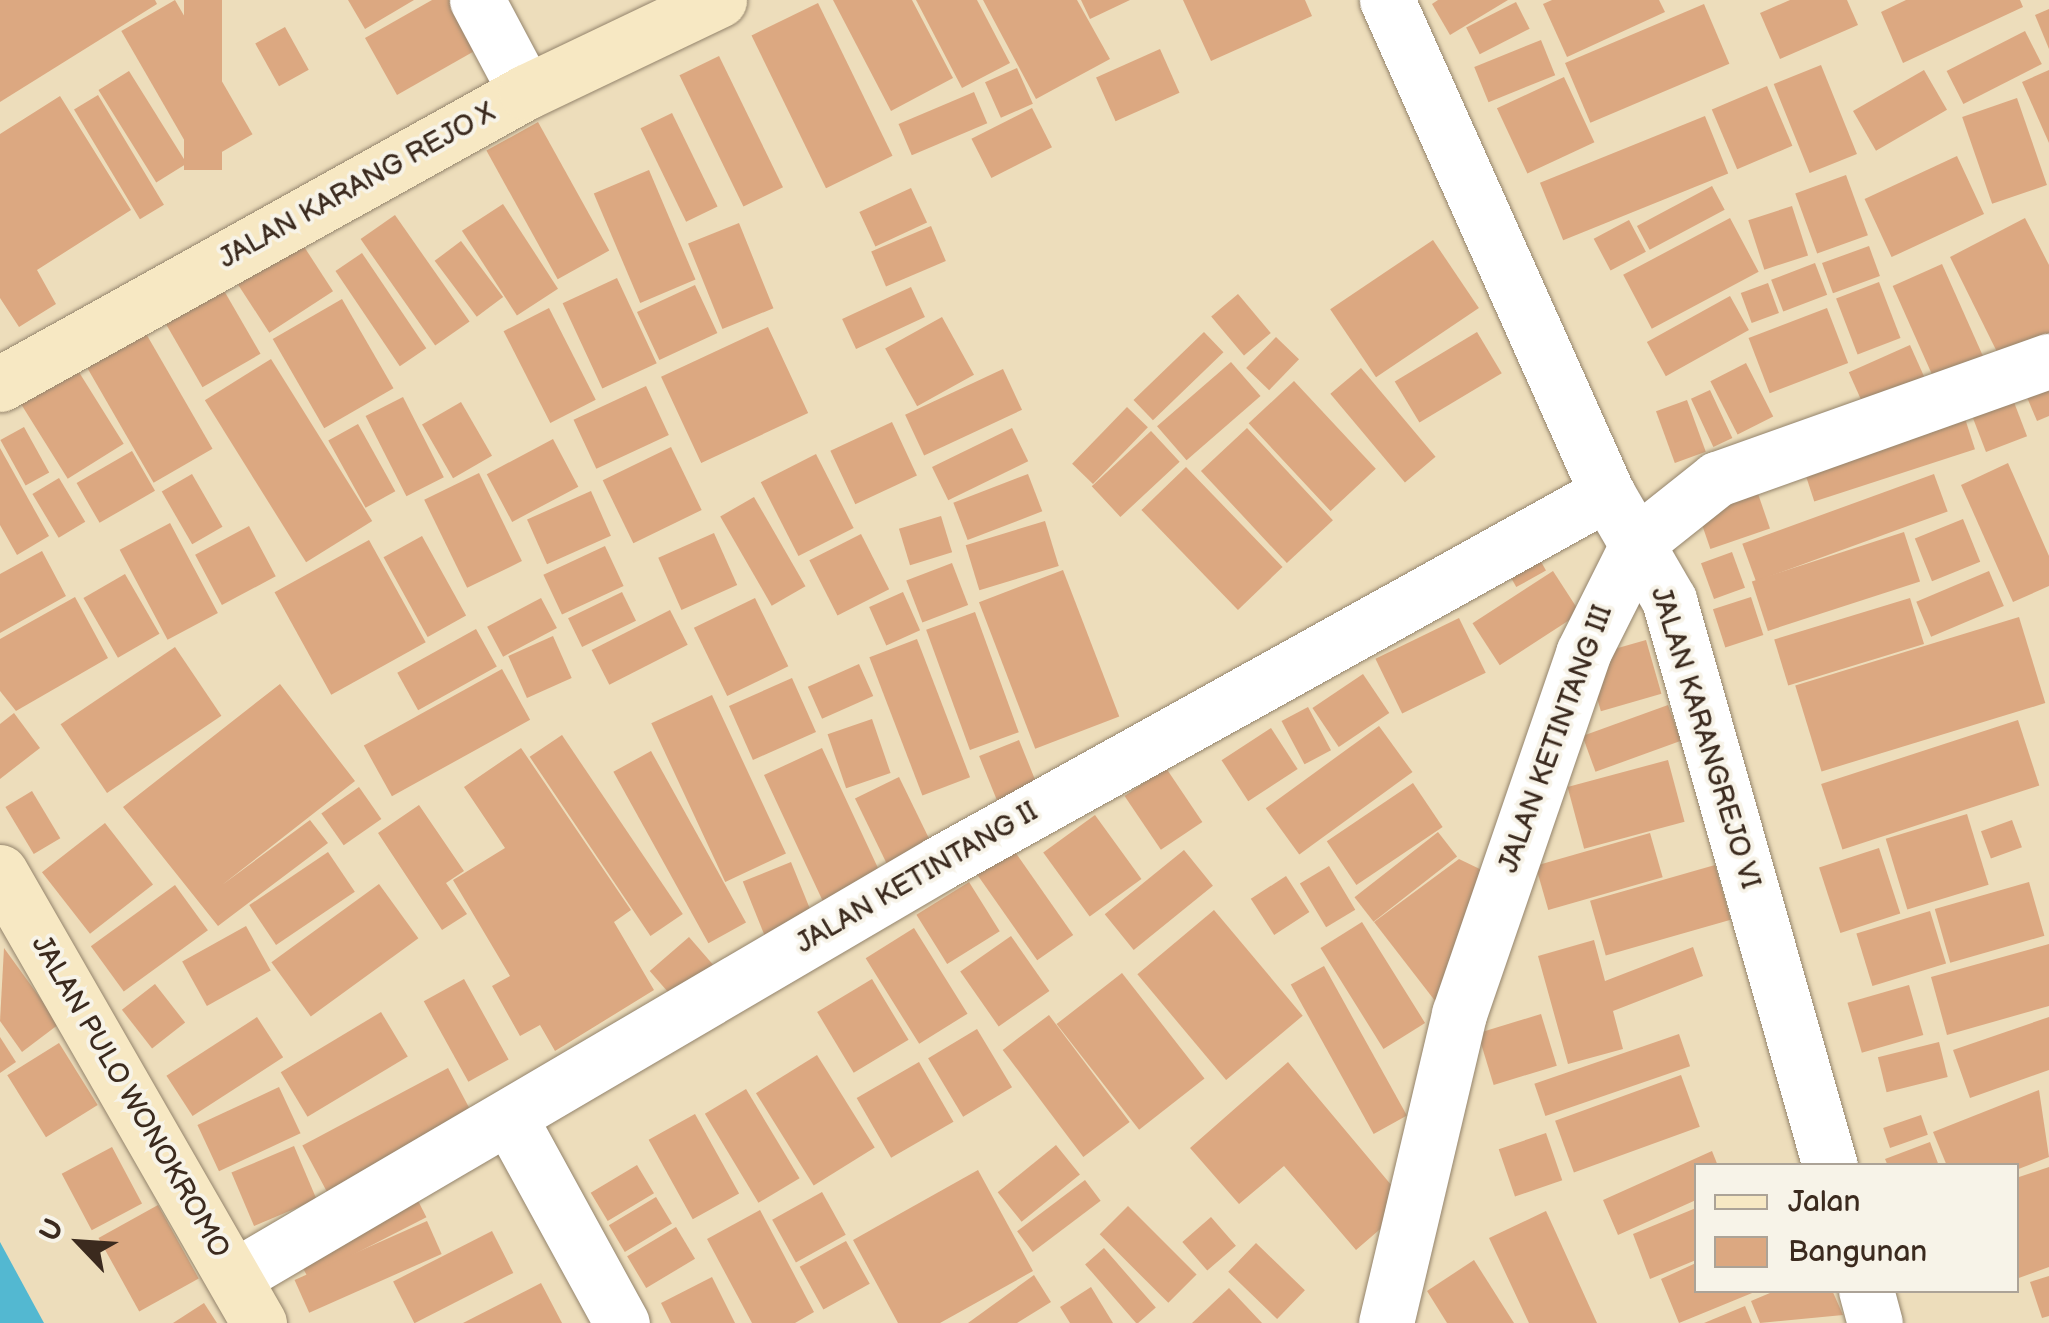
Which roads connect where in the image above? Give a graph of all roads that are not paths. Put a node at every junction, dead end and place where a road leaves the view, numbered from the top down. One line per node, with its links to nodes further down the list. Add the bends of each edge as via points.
1 (476, 0): 4 (street)
2 (719, 0): 4 (street, JALAN KARANG REJO X)
3 (1387, 0): 7 (street, JALAN KARANGREJO VI)
4 (526, 92): 6 (street, JALAN KARANG REJO X)
5 (2049, 362): 8 (street, JALAN KETINTANG III, via 1716,479)
6 (0, 384)
7 (1607, 493): 8 (street, JALAN KARANGREJO VI); 10 (street, JALAN KETINTANG II, via 940,863)
8 (1639, 541): 11 (street, JALAN KARANGREJO VI, via 1669,600); 15 (street, JALAN KETINTANG III, via 1583,653 1459,1014)
9 (0, 872): 13 (street, JALAN PULO WONOKROMO)
10 (509, 1117): 13 (street, JALAN KETINTANG II); 14 (street)
11 (1829, 1163)
12 (1867, 1293): 16 (street)
13 (246, 1300)
14 (622, 1323)
15 (1386, 1323)
16 (1875, 1323)

